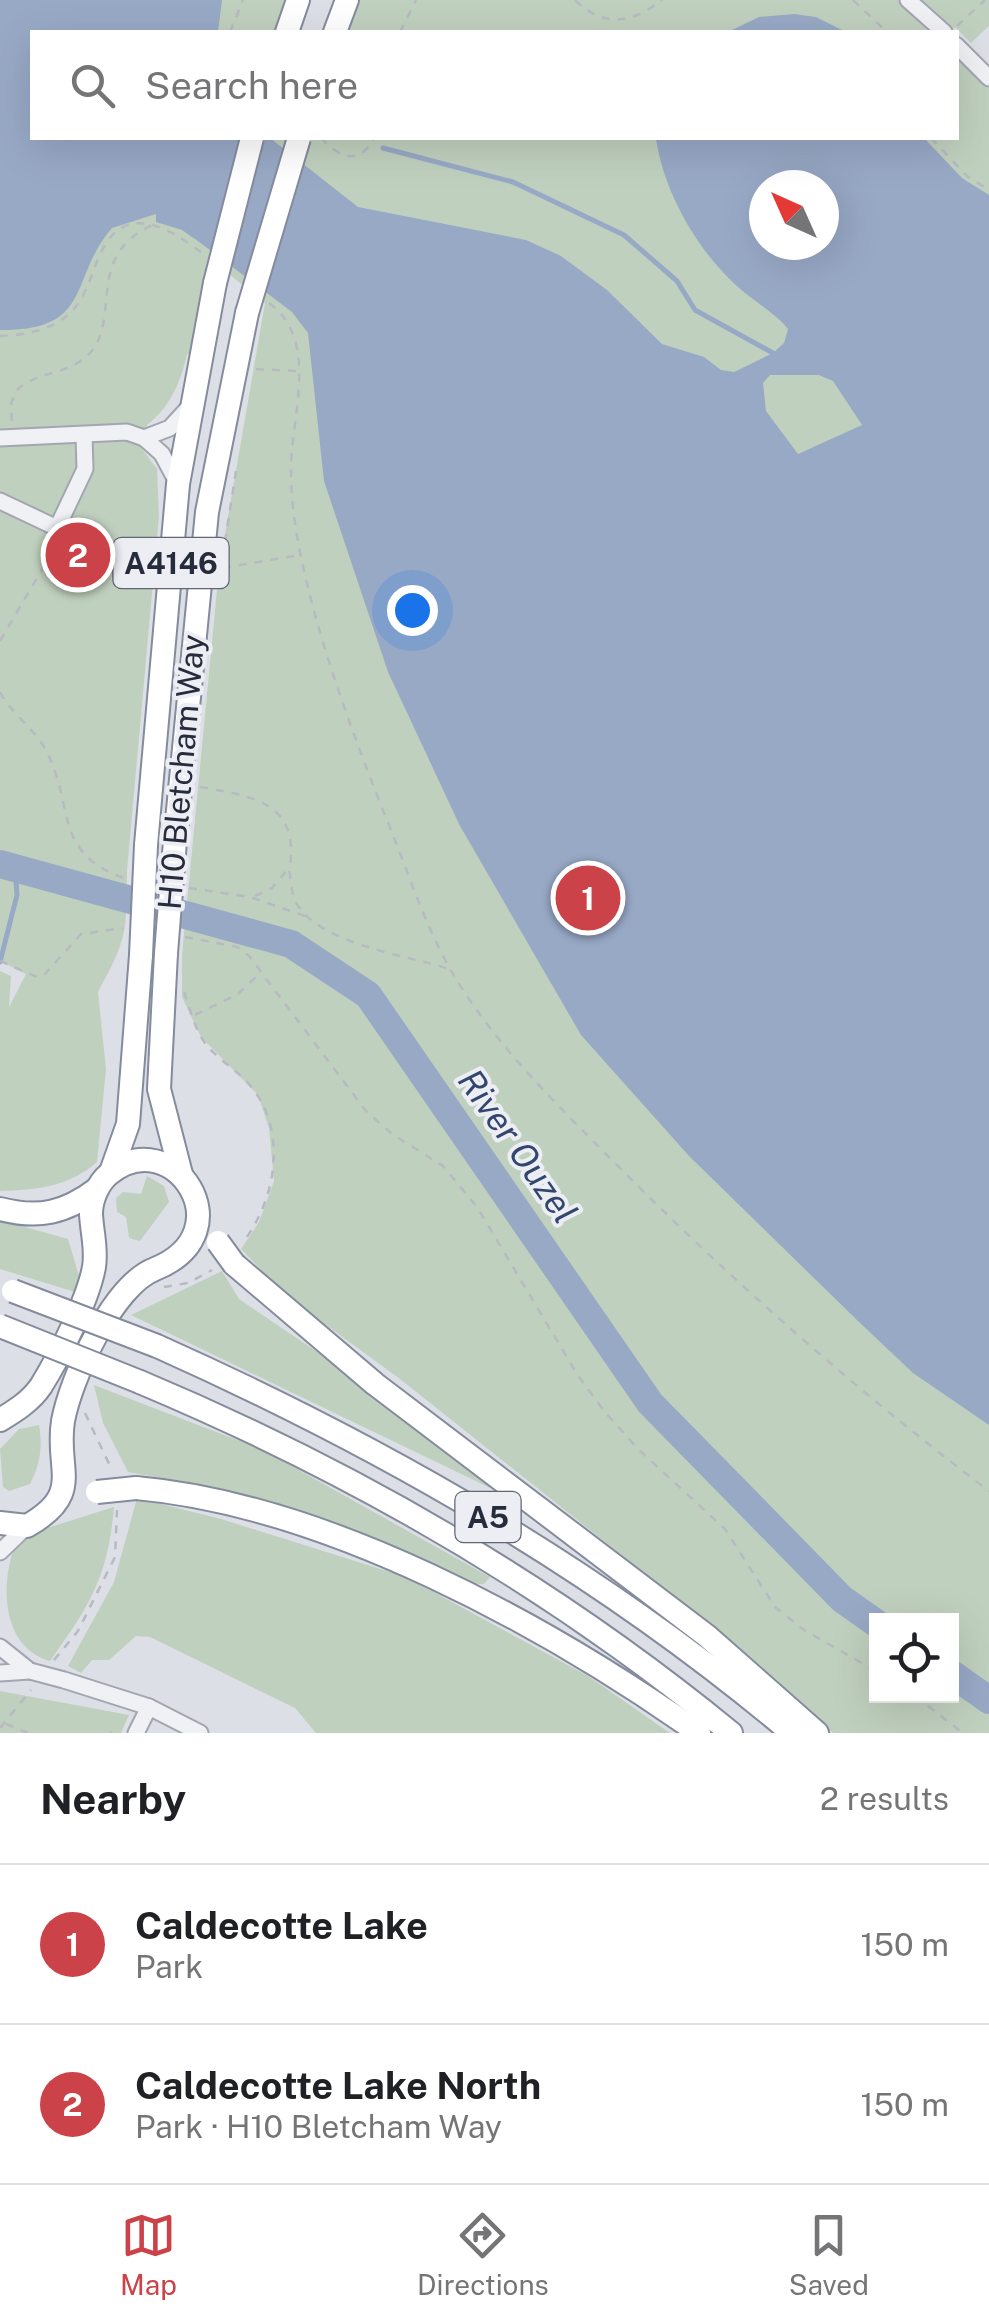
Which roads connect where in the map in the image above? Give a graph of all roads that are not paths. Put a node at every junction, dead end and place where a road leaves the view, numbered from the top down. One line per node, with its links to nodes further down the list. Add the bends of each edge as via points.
1 (298, 0): 4 (highway)
2 (346, 0): 5 (highway)
3 (908, 0): 6 (street)
4 (288, 30)
5 (336, 30)
6 (946, 30)
7 (959, 48): 8 (street)
8 (989, 78)
9 (251, 140): 11 (highway, H10 Bletcham Way / A4146, bridge, via 214,272)
10 (298, 140): 19 (highway, H10 Bletcham Way / A4146, bridge, via 247,313 205,530 159,1089)
11 (193, 402): 14 (street, via 170,428); 15 (highway, H10 Bletcham Way / A4146)
12 (84, 435): 13 (street); 14 (street, via 127,432); 17 (street, via 85,469)
13 (6, 438)
14 (144, 438): 15 (street)
15 (178, 484): 20 (highway, H10 Bletcham Way / A4146, bridge, via 128,1124)
16 (0, 501): 17 (street)
17 (57, 528): 18 (street)
18 (92, 554)
19 (181, 1174): 20 (highway, via 140,1160); 22 (highway, H10 Bletcham Way)
20 (104, 1181): 21 (highway, via 56,1212 29,1216); 25 (highway, H10 Bletcham Way, via 92,1204 96,1249 88,1287 40,1388)
21 (0, 1209)
22 (200, 1215): 26 (highway, via 189,1245 115,1300 67,1403 67,1477); 39 (highway, H10 Bletcham Way, via 226,1255 375,1384 706,1636)
23 (7, 1289): 38 (highway, A5, bridge, via 156,1346 396,1462 661,1628)
24 (0, 1326): 37 (highway, A5, bridge, via 251,1428 520,1578)
25 (0, 1420)
26 (59, 1500): 28 (highway); 36 (highway, bridge, via 105,1483 185,1494 301,1525 473,1596)
27 (0, 1523): 28 (highway)
28 (27, 1526): 29 (street)
29 (0, 1552)
30 (0, 1647): 32 (street)
31 (0, 1673): 32 (street)
32 (35, 1674): 33 (street, bridge)
33 (149, 1706): 34 (street); 35 (street)
34 (136, 1733)
35 (200, 1733)
36 (699, 1733)
37 (731, 1733)
38 (792, 1733)
39 (817, 1733)

